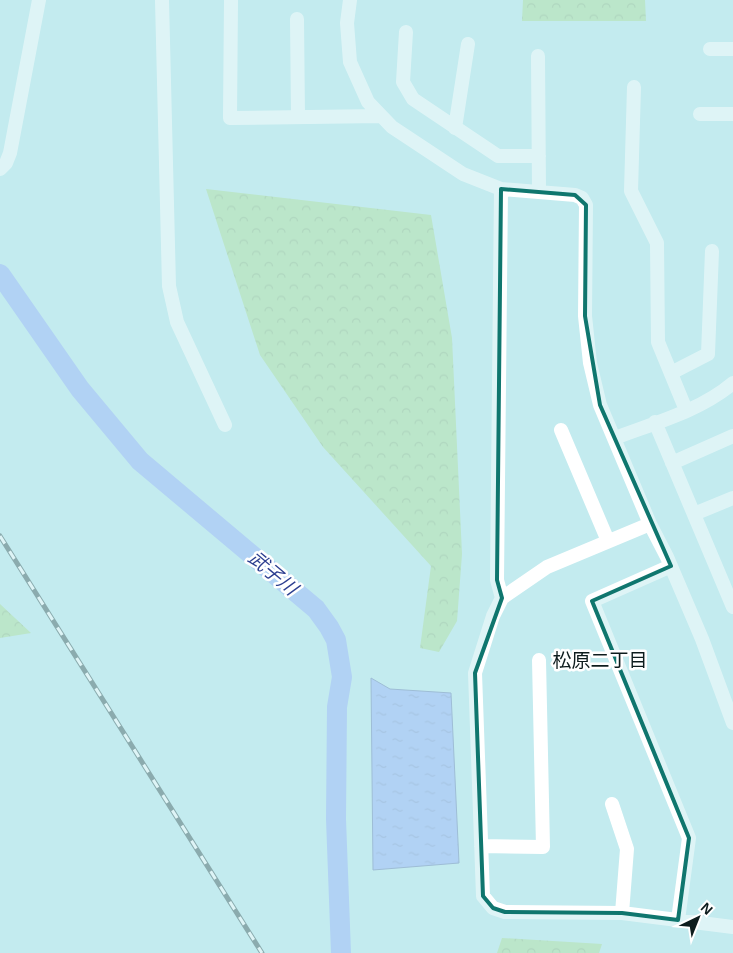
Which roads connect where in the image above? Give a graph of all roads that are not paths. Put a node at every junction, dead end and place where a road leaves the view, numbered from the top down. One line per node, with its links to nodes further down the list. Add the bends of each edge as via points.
1 (39, 0): 18 (street, via 10,154)
2 (162, 0): 26 (street, via 169,286 177,322)
3 (232, 0): 15 (street, via 230,118)
4 (350, 0): 14 (street, via 347,24 350,62 368,102)
5 (296, 19): 15 (street)
6 (406, 32): 16 (street, via 403,82 413,99)
7 (468, 44): 16 (street)
8 (710, 49): 9 (street)
9 (733, 49)
10 (538, 56): 17 (street)
11 (634, 87): 22 (street, via 631,191 657,243 658,342)
12 (700, 114): 13 (street)
13 (733, 114)
14 (381, 116): 15 (street); 19 (street, via 392,127 463,174)
15 (298, 117)
16 (455, 128): 17 (street, via 498,156)
17 (539, 156): 20 (street)
18 (0, 169)
19 (501, 189): 20 (street); 36 (street, via 497,580)
20 (539, 192): 29 (street, via 576,195 586,205 585,316 590,363 600,405)
21 (712, 251): 22 (street, via 708,354)
22 (671, 373): 24 (street)
23 (733, 383): 24 (street)
24 (686, 410): 25 (street)
25 (656, 422): 29 (street); 30 (street)
26 (225, 425)
27 (561, 430): 34 (street)
28 (733, 436): 30 (street)
29 (614, 438): 33 (street)
30 (672, 462): 32 (street)
31 (733, 498): 32 (street)
32 (694, 514): 37 (street)
33 (650, 524): 34 (street); 35 (street)
34 (608, 541): 36 (street, via 547,567)
35 (671, 566): 39 (street); 43 (street, via 592,601 689,838)
36 (502, 598): 41 (street, via 486,636 476,674)
37 (733, 607)
38 (539, 660): 41 (street, via 543,847)
39 (733, 723)
40 (612, 804): 42 (street, via 627,849)
41 (481, 846): 42 (street, via 482,896 493,908 505,912)
42 (622, 913): 43 (street)
43 (678, 920): 44 (street)
44 (733, 927)

